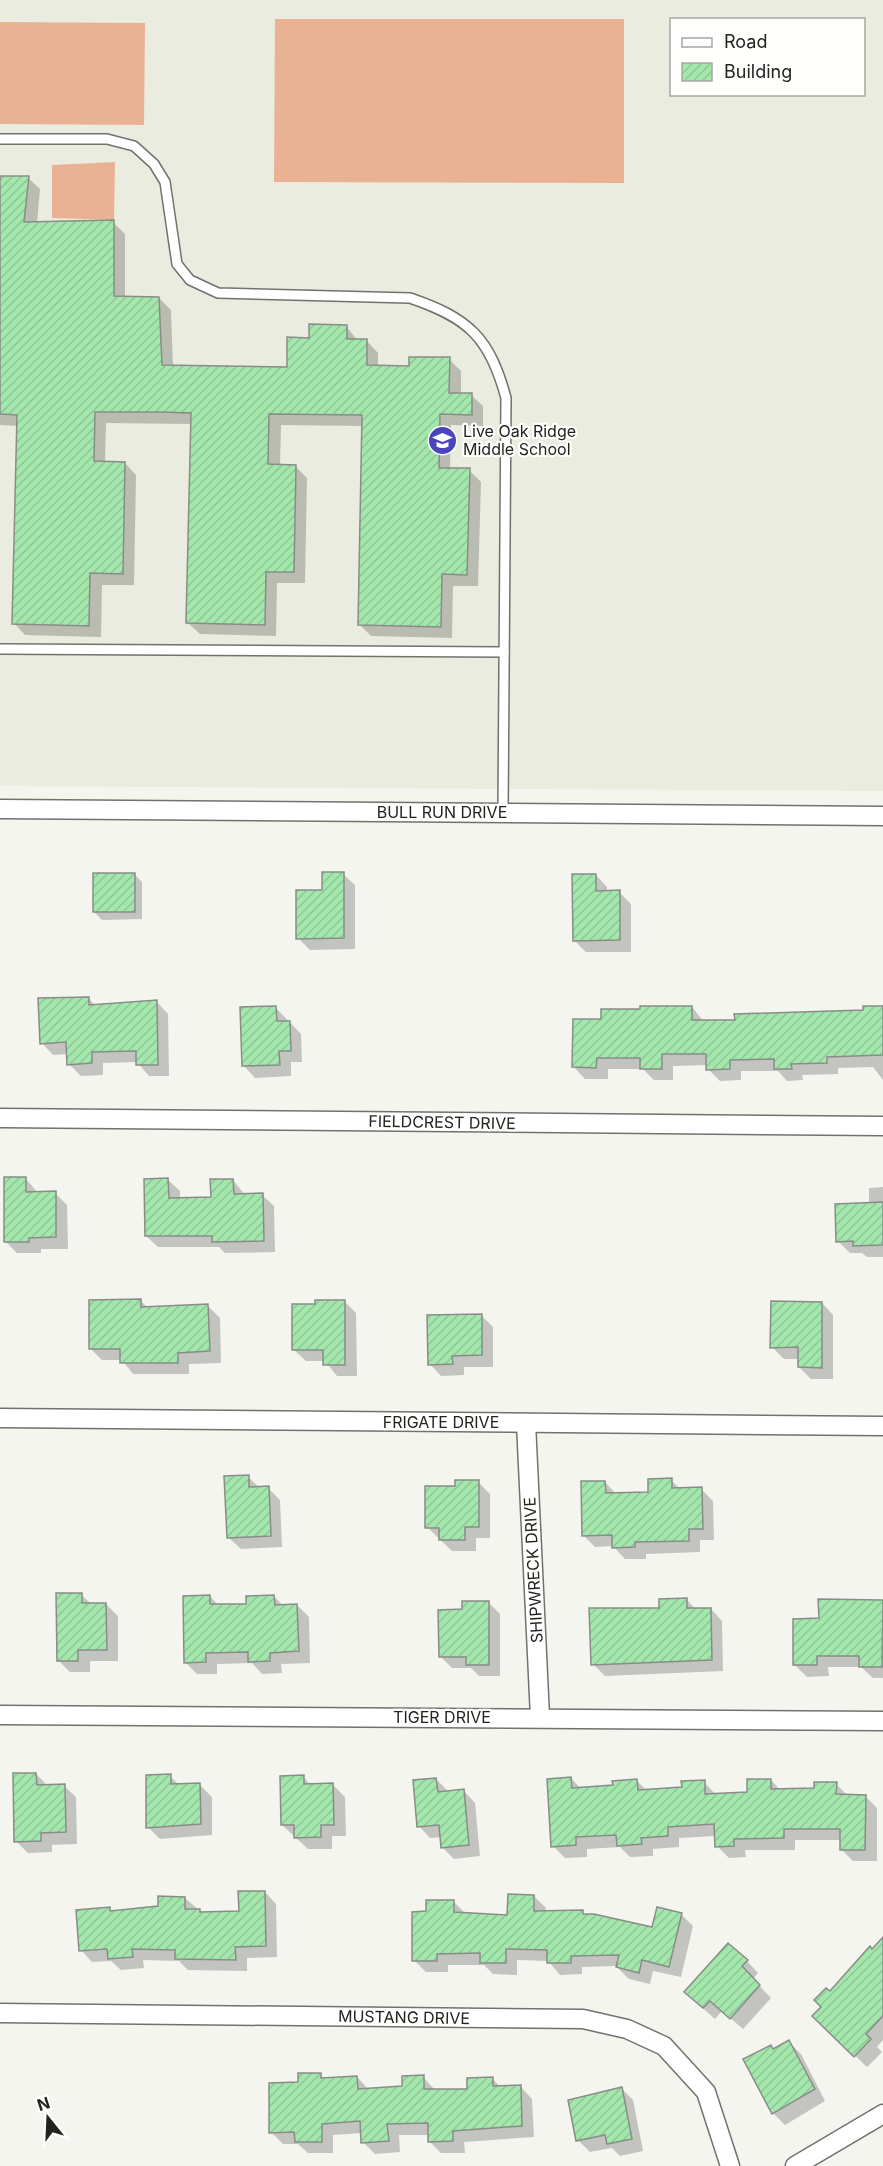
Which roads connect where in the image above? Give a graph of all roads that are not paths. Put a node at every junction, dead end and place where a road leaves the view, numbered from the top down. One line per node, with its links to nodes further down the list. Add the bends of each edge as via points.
1 (0, 139): 3 (lane, via 107,139 134,146 154,164 165,182 177,264 190,280 218,293 410,297 466,323 491,355 506,398)
2 (0, 649): 3 (lane)
3 (504, 652): 5 (lane)
4 (0, 809): 5 (street, BULL RUN DRIVE)
5 (503, 813): 6 (street, BULL RUN DRIVE)
6 (883, 816)
7 (0, 1118): 8 (street, FIELDCREST DRIVE)
8 (883, 1126)
9 (0, 1418): 10 (street, FRIGATE DRIVE)
10 (526, 1423): 11 (street, FRIGATE DRIVE); 13 (street, SHIPWRECK DRIVE)
11 (883, 1425)
12 (0, 1715): 13 (street, TIGER DRIVE)
13 (540, 1718): 14 (street, TIGER DRIVE)
14 (883, 1722)
15 (0, 2013): 17 (street, MUSTANG DRIVE, via 583,2019 627,2029 664,2046 706,2092)
16 (883, 2114): 18 (street)
17 (730, 2166)
18 (795, 2166)

